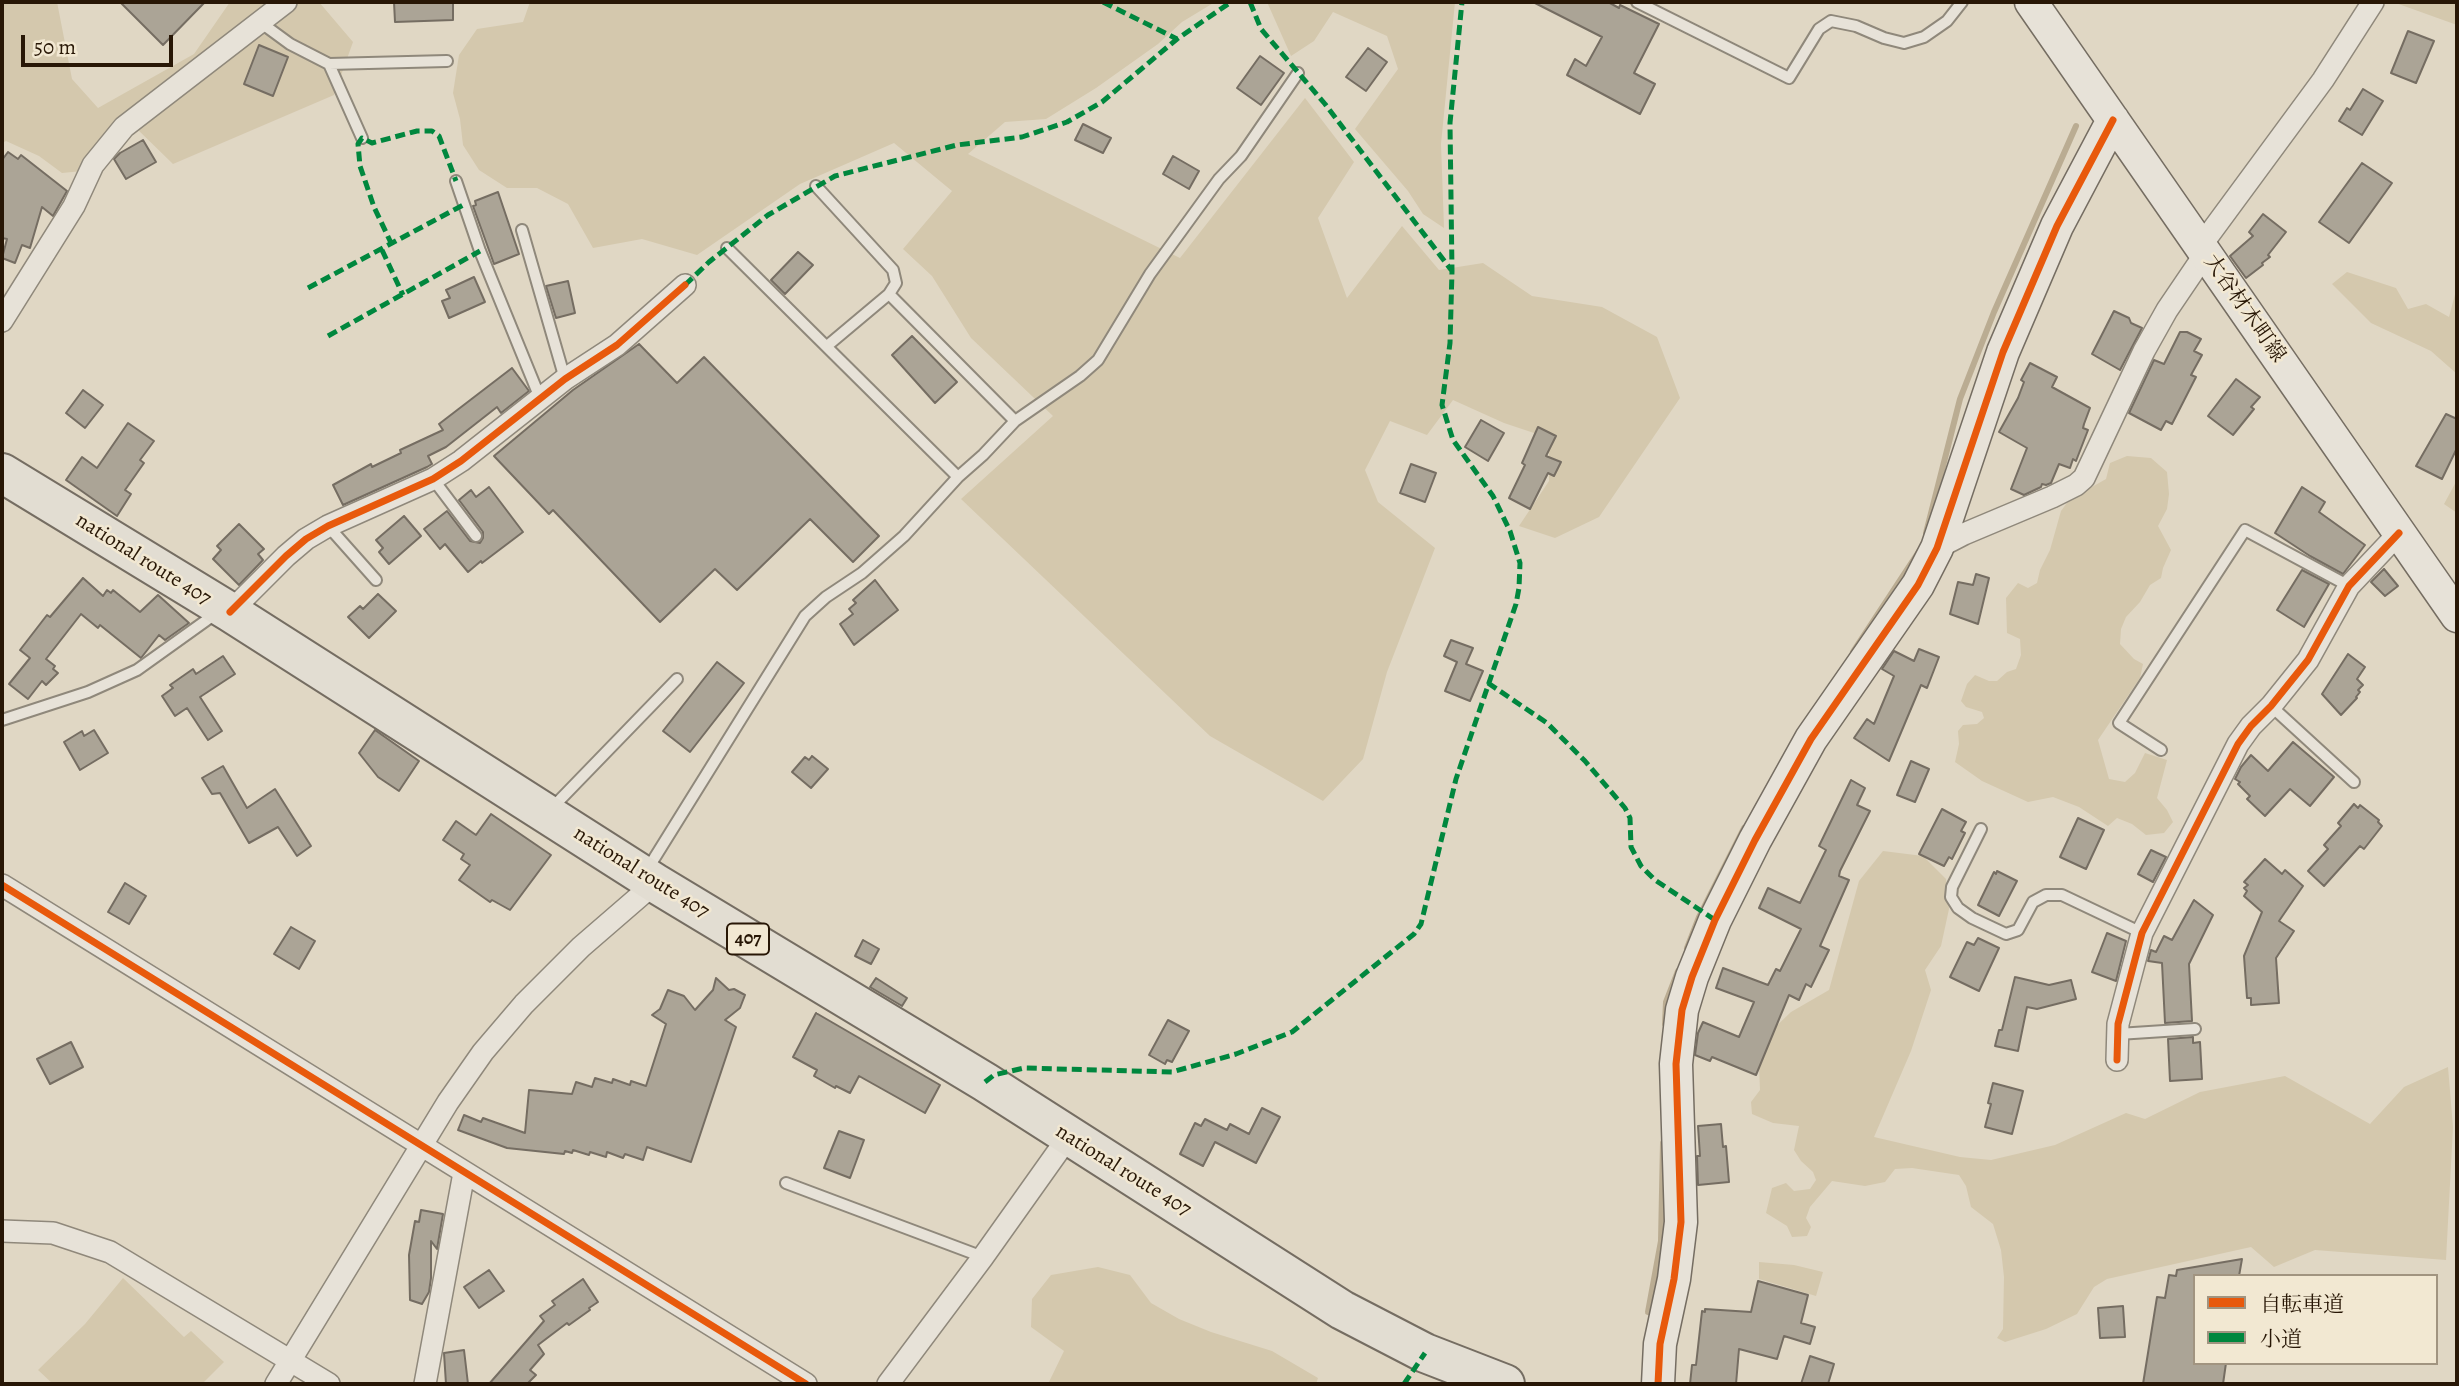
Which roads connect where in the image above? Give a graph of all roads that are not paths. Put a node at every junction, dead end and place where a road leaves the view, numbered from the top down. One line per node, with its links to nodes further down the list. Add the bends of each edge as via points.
1 (1637, 2): 2 (lane, via 1789,78 1819,29 1832,21 1904,43 1924,37 1947,21)
2 (1962, 2)
3 (2031, 2): 9 (street, 大谷材木町線)
4 (2373, 2): 15 (street)
5 (272, 10): 7 (lane, via 290,44); 18 (street, via 124,127 93,165 74,206)
6 (447, 61): 7 (lane)
7 (329, 64): 10 (lane)
8 (1298, 74): 22 (lane, via 1150,274 1098,360)
9 (2113, 120): 15 (street, 大谷材木町線); 29 (street, via 2057,226 2003,352)
10 (362, 138)
11 (456, 181): 21 (lane)
12 (816, 186): 17 (lane, via 893,270 895,283)
13 (522, 230): 20 (lane)
14 (727, 248): 19 (lane)
15 (2203, 250): 27 (street, 大谷材木町線); 29 (street, via 2144,351 2084,478)
16 (685, 285): 20 (street, via 617,345)
17 (889, 294): 19 (lane); 22 (lane)
18 (2, 321)
19 (827, 346): 24 (lane)
20 (565, 379): 21 (street)
21 (540, 398): 25 (street)
22 (1015, 421): 24 (lane)
23 (2, 473): 32 (highway, national route 407 / 407)
24 (958, 477): 41 (lane, via 904,536 805,616)
25 (433, 480): 26 (street); 28 (lane)
26 (328, 526): 30 (lane); 32 (street, via 306,539)
27 (2399, 533): 31 (street); 33 (street, 大谷材木町線)
28 (476, 536)
29 (1937, 548): 60 (street, via 1918,585 1811,739 1715,920 1692,976 1682,1010 1676,1065 1681,1222 1660,1344)
30 (376, 580)
31 (2349, 586): 35 (street, via 2308,660); 37 (lane, via 2245,530 2119,723)
32 (227, 610): 36 (lane, via 137,670 88,692); 39 (highway, national route 407 / 407)
33 (2457, 616)
34 (677, 679): 39 (lane)
35 (2271, 706): 38 (lane); 43 (street, via 2238,744)
36 (2, 720)
37 (2161, 750)
38 (2354, 782)
39 (545, 815): 41 (highway, national route 407 / 407)
40 (1981, 829): 43 (lane, via 1952,887 1951,897 1958,908 1972,918 2006,933 2018,930 2032,902 2046,895 2062,895)
41 (649, 879): 47 (highway, national route 407 / 407); 48 (street, via 524,1004 483,1052)
42 (2, 885): 48 (street)
43 (2143, 933): 45 (street)
44 (2195, 1029): 45 (lane)
45 (2118, 1034): 46 (street)
46 (2118, 1060)
47 (1069, 1136): 52 (street); 59 (highway, national route 407 / 407, via 1342,1310 1424,1353)
48 (422, 1145): 49 (street); 53 (street)
49 (464, 1173): 56 (street); 57 (street)
50 (786, 1183): 52 (lane)
51 (2, 1231): 53 (street, via 53,1233 110,1252)
52 (983, 1257): 58 (street)
53 (291, 1361): 54 (street); 55 (street)
54 (276, 1384)
55 (329, 1384)
56 (425, 1384)
57 (806, 1384)
58 (888, 1384)
59 (1505, 1384)
60 (1658, 1384)

